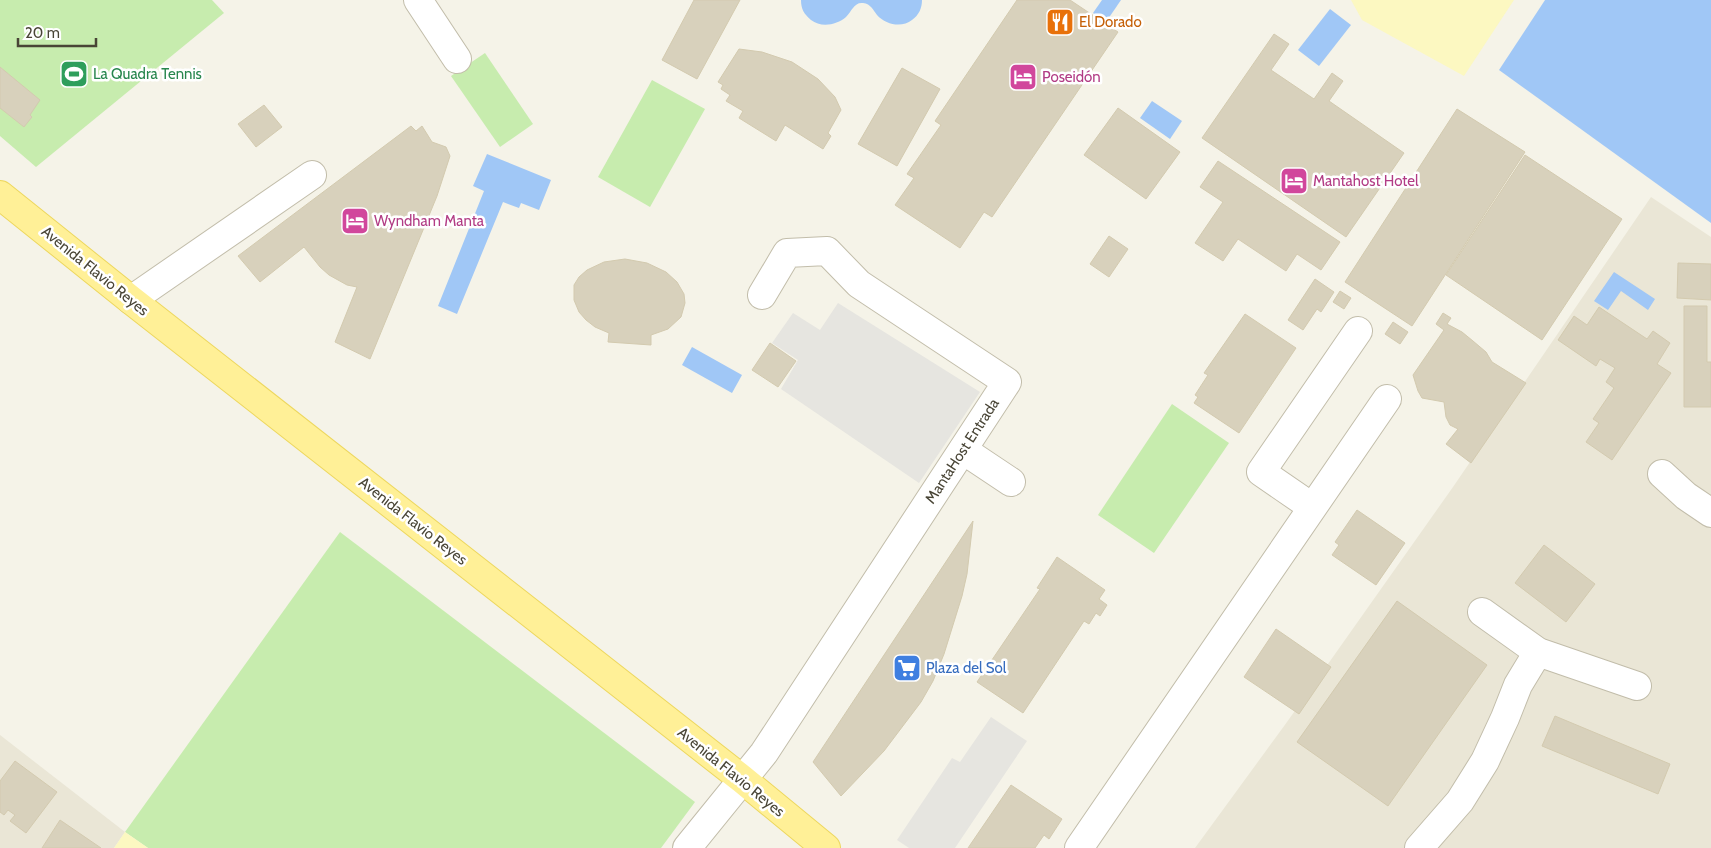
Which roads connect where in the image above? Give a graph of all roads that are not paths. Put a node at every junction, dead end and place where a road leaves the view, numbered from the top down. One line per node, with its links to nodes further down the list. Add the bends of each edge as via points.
1 (418, 0): 2 (street)
2 (457, 58)
3 (312, 175): 6 (street)
4 (0, 196): 6 (main road, Avenida Flavio Reyes)
5 (762, 295): 9 (street, MantaHost Entrada, via 787,253 827,251 859,284 1007,382)
6 (130, 300): 17 (main road, Avenida Flavio Reyes)
7 (1358, 331): 12 (street, via 1261,472)
8 (1386, 399): 12 (street)
9 (963, 450): 11 (street); 17 (street, MantaHost Entrada, via 764,753)
10 (1662, 474): 13 (street)
11 (1011, 482)
12 (1312, 508): 20 (street)
13 (1711, 514)
14 (1482, 612): 15 (street)
15 (1538, 652): 16 (street); 21 (street, via 1518,684 1485,761 1460,801)
16 (1637, 686)
17 (742, 779): 18 (street, MantaHost Entrada); 19 (main road, Avenida Flavio Reyes)
18 (687, 848)
19 (826, 848)
20 (1079, 848)
21 (1419, 848)

